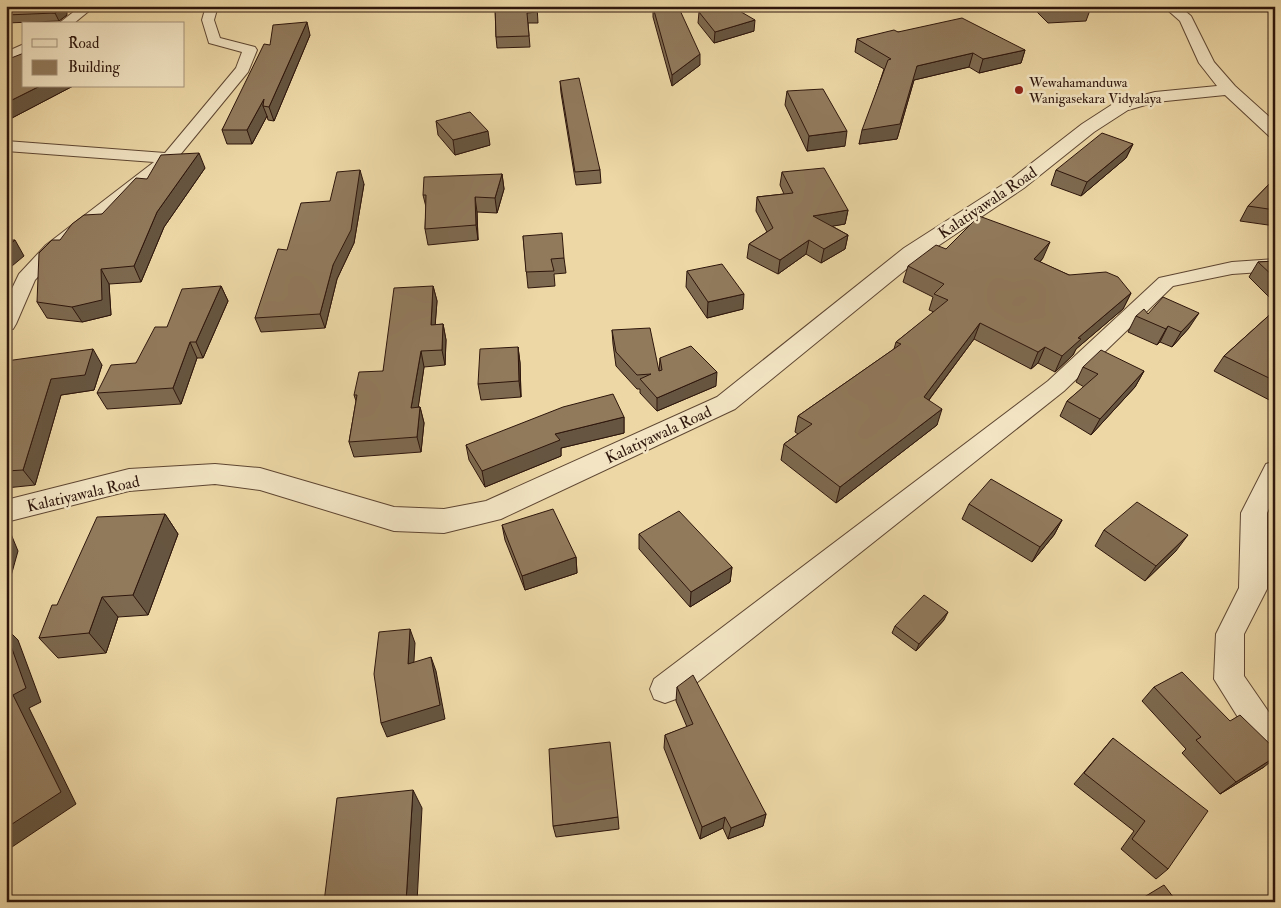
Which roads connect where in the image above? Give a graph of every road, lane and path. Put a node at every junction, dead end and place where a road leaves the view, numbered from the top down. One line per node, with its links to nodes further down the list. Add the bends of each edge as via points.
1 (90, 6): 4 (street)
2 (212, 6): 10 (street, via 208,20 214,40 250,50 243,69)
3 (1170, 6): 7 (street, via 1186,19 1207,63)
4 (67, 22)
5 (22, 49): 6 (street)
6 (6, 58)
7 (1229, 90): 8 (street); 14 (street, Kalatiyawala Road, via 1155,97 1122,106 1016,184 912,253 726,403 491,511 444,521 394,519 260,479 215,474 129,480)
8 (1275, 132)
9 (6, 146): 10 (street)
10 (169, 158): 12 (street, via 53,249 26,278)
11 (1275, 265): 15 (street, via 1232,268 1166,282 1056,386)
12 (6, 324)
13 (1275, 470): 16 (street, via 1254,513 1253,589 1230,634 1229,679)
14 (6, 511)
15 (665, 689)
16 (1275, 748)

